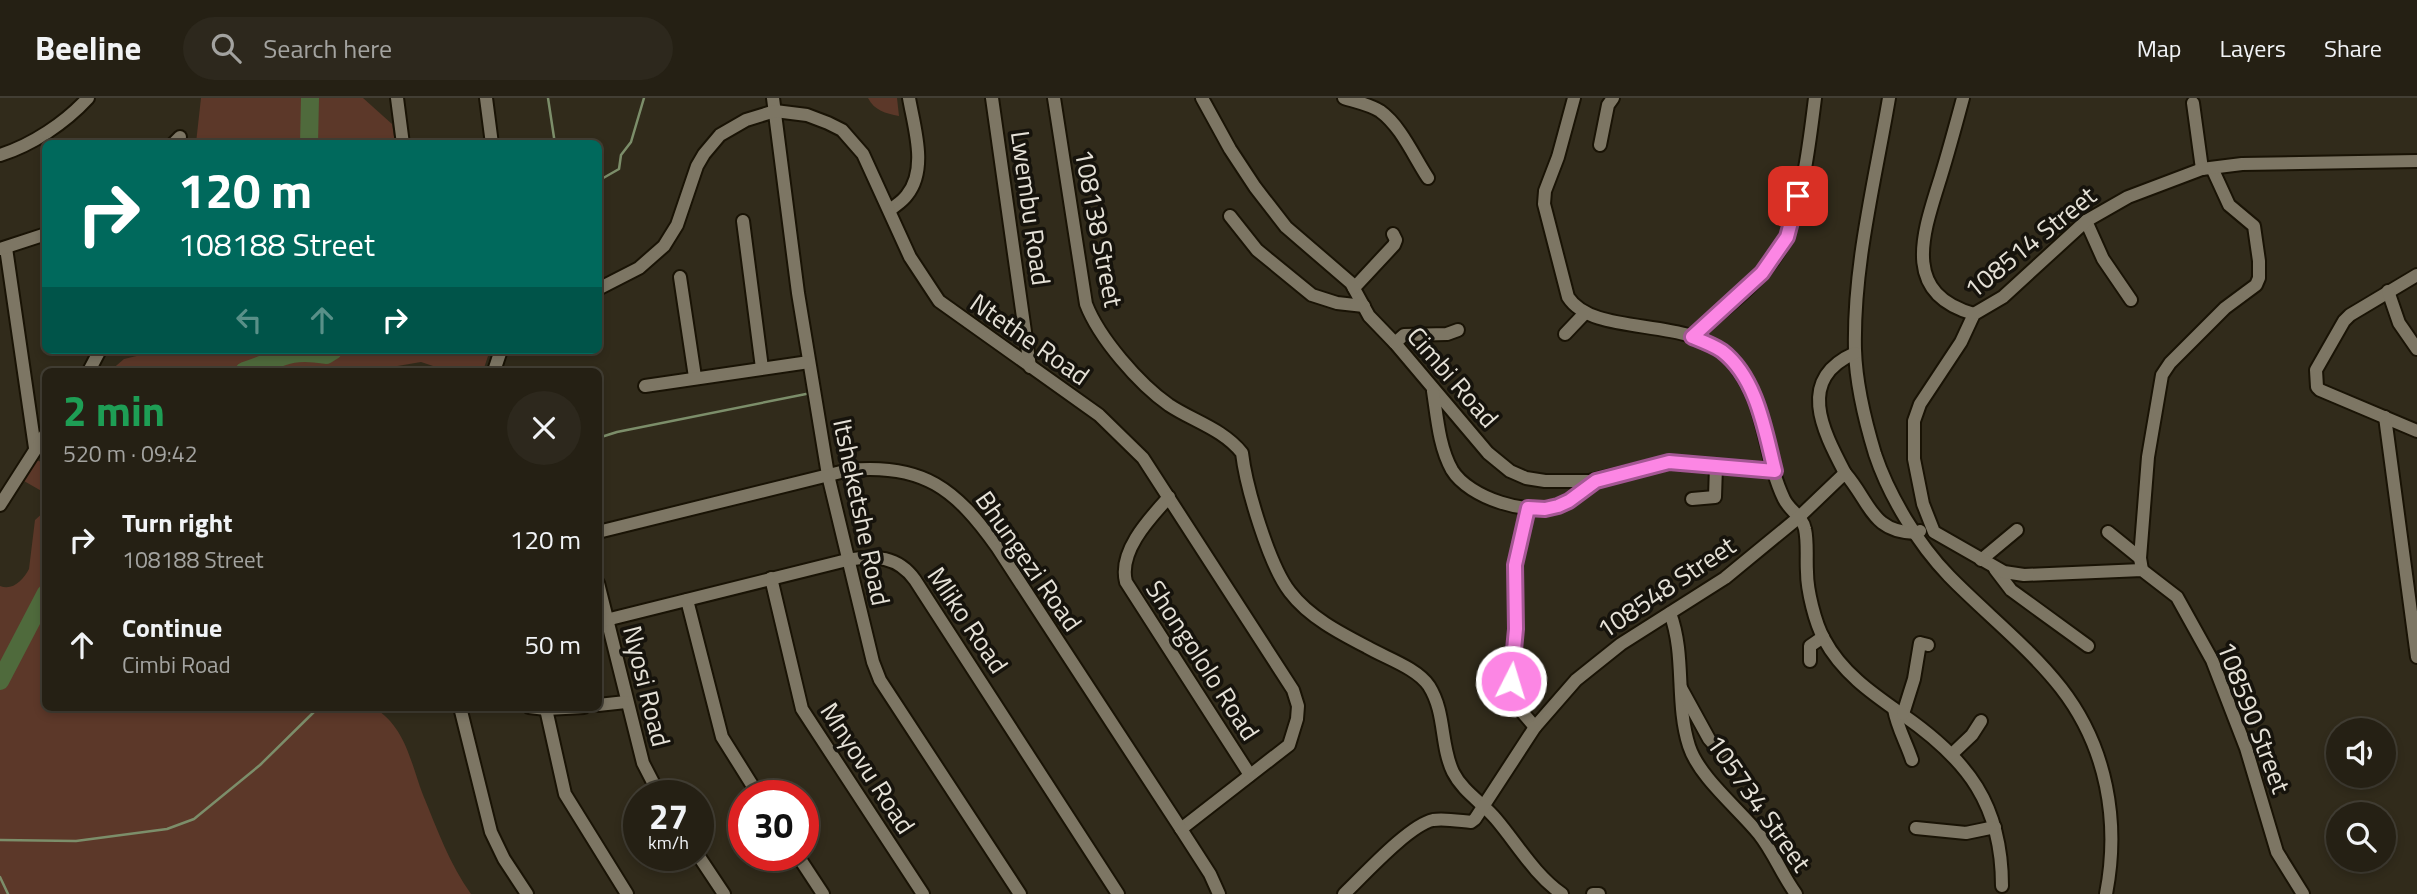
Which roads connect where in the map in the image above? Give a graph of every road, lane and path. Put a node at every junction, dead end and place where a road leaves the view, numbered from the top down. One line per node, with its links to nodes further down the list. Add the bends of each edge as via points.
1 (88, 98): 20 (street, via 56,126)
2 (397, 98): 17 (street)
3 (486, 98): 18 (street)
4 (909, 98): 24 (street, via 918,167 909,192)
5 (992, 98): 47 (street, Lwembu Road)
6 (1054, 98): 98 (street, 108138 Street, via 1086,304 1096,326 1167,404 1247,451 1251,494 1290,592 1342,634 1428,684 1439,706 1454,773)
7 (1220, 98): 14 (street)
8 (1344, 98): 23 (street, via 1383,114)
9 (1574, 98): 38 (street, via 1544,204 1567,295)
10 (1614, 98): 19 (street, via 1608,104)
11 (1815, 98): 42 (street, via 1787,237 1753,283)
12 (1889, 98): 45 (street, via 1860,271)
13 (1963, 98): 39 (street, via 1928,220 1923,254 1927,279 1938,297)
14 (1203, 100): 34 (street, Cimbi Road, via 1230,149 1286,227)
15 (2193, 103): 22 (street)
16 (774, 105): 24 (street, Ntethe Road, via 842,131 863,153); 33 (street, Ntethe Road, via 720,135 697,166 677,225 664,246 639,268); 46 (street, Itsheketshe Road)
17 (402, 140)
18 (491, 140)
19 (1600, 145)
20 (0, 155)
21 (2417, 161): 22 (street, 108514 Street, via 2242,164)
22 (2207, 169): 27 (street, 108514 Street, via 2128,197); 73 (street, via 2229,205 2254,226 2259,278 2254,288 2225,308 2162,375 2148,457)
23 (1428, 178)
24 (890, 210): 47 (street, Ntethe Road, via 910,257 939,302)
25 (1230, 216): 37 (street, via 1256,250 1312,295)
26 (743, 221): 48 (street)
27 (2086, 221): 36 (street, via 2103,259); 39 (street, 108514 Street, via 2003,297)
28 (1393, 234): 34 (street, via 1394,245)
29 (42, 235): 30 (street)
30 (3, 248): 55 (street)
31 (2417, 275): 35 (street)
32 (680, 277): 49 (street)
33 (602, 287)
34 (1354, 288): 37 (street, Cimbi Road)
35 (2388, 291): 44 (street, via 2399,323); 52 (street, via 2344,321 2315,375 2320,390)
36 (2131, 300)
37 (1364, 306): 43 (street, Cimbi Road)
38 (1585, 313): 41 (street); 42 (street)
39 (1974, 314): 66 (street, 108514 Street, via 1916,414 1914,458)
40 (1458, 330): 43 (street, via 1404,335)
41 (1565, 334)
42 (1692, 337): 57 (street, via 1723,352 1746,382 1764,423)
43 (1395, 343): 51 (street, Cimbi Road)
44 (2417, 349)
45 (1855, 352): 58 (street, via 1833,365 1818,397 1822,420); 70 (street, via 1875,455)
46 (809, 362): 48 (street); 59 (street, Itsheketshe Road)
47 (1030, 367): 61 (street, Ntethe Road, via 1124,438)
48 (762, 368): 49 (street)
49 (695, 377): 50 (street)
50 (645, 386)
51 (1433, 390): 60 (street, Cimbi Road, via 1488,453 1510,471 1545,481); 64 (street, via 1446,456 1458,477 1484,496)
52 (2385, 417): 53 (street); 82 (street)
53 (2417, 431)
54 (42, 438): 55 (street)
55 (35, 448): 63 (street)
56 (1716, 466): 57 (street, Cimbi Road); 60 (street, Cimbi Road, via 1669,462); 62 (street, via 1715,496)
57 (1775, 471): 65 (street, via 1783,498)
58 (1845, 473): 65 (street, 108548 Street); 70 (street, via 1881,525)
59 (828, 475): 68 (street, Bhungezi Road); 71 (street, Itsheketshe Road); 101 (street, Bhungezi Road, via 869,468 902,471 945,489 963,504 997,547)
60 (1596, 481): 64 (street, via 1558,506)
61 (1169, 497): 95 (street, Shongololo Road, via 1128,554 1126,582); 95 (street, Ntethe Road, via 1296,698 1297,719 1289,745)
62 (1692, 499)
63 (0, 505)
64 (1528, 508): 91 (street, via 1515,565 1516,629 1510,676 1513,696)
65 (1798, 518): 77 (street, 108548 Street, via 1725,578); 79 (street, via 1805,529 1807,579)
66 (1929, 523): 70 (street); 72 (street, via 1934,532)
67 (2017, 530): 72 (street)
68 (602, 531)
69 (2108, 532): 73 (street, 108590 Street)
70 (1916, 533): 118 (street, via 1947,574 2059,685 2083,723 2111,807 2112,856)
71 (847, 560): 75 (street, Mliko Road); 110 (street, Itsheketshe Road, via 880,680); 111 (street, Mliko Road, via 889,559 909,572)
72 (1981, 560): 74 (street)
73 (2141, 564): 74 (street, via 2024,575); 119 (street, 108590 Street, via 2177,597 2211,660 2246,748 2277,852)
74 (1996, 569): 81 (street, via 2011,590)
75 (771, 578): 76 (street, Mliko Road); 109 (street, Mnyovu Road, via 802,709)
76 (687, 600): 78 (street, Mliko Road); 97 (street, via 722,737)
77 (1670, 613): 84 (street, 105734 Street, via 1679,643); 91 (street, 108548 Street, via 1601,659 1561,695)
78 (603, 621): 85 (street, Nyosi Road)
79 (1823, 637): 83 (street, via 1810,646); 89 (street, via 1860,683)
80 (1924, 644): 89 (street, via 1914,680)
81 (2088, 646)
82 (2417, 657)
83 (1810, 661)
84 (1681, 688): 93 (street, via 1709,739); 117 (street, 105734 Street, via 1682,715 1695,758 1760,836)
85 (626, 702): 86 (street); 96 (street, Nyosi Road)
86 (602, 705)
87 (461, 711): 105 (street, via 491,832)
88 (546, 711): 106 (street, via 565,794)
89 (1898, 711): 92 (street); 94 (street, via 1898,729)
90 (1981, 721): 92 (street)
91 (1535, 727): 98 (street, 108548 Street)
92 (1952, 754): 99 (street, via 1975,784)
93 (1725, 757)
94 (1912, 760)
95 (1250, 775): 101 (street, Ntethe Road)
96 (652, 780)
97 (749, 780)
98 (1485, 806): 113 (street, 108548 Street, via 1471,822 1428,821); 114 (street, 108138 Street, via 1522,855)
99 (1995, 827): 100 (street, via 1966,833); 104 (street)
100 (1916, 828)
101 (1181, 829): 112 (street, Bhungezi Road)
102 (709, 871): 107 (street)
103 (808, 871): 108 (street)
104 (2002, 886)
105 (527, 894)
106 (626, 894)
107 (724, 894)
108 (823, 894)
109 (923, 894)
110 (1020, 894)
111 (1118, 894)
112 (1219, 894)
113 (1344, 894)
114 (1562, 894)
115 (1593, 894): 116 (street)
116 (1599, 894)
117 (1796, 894)
118 (2106, 894)
119 (2303, 894)

